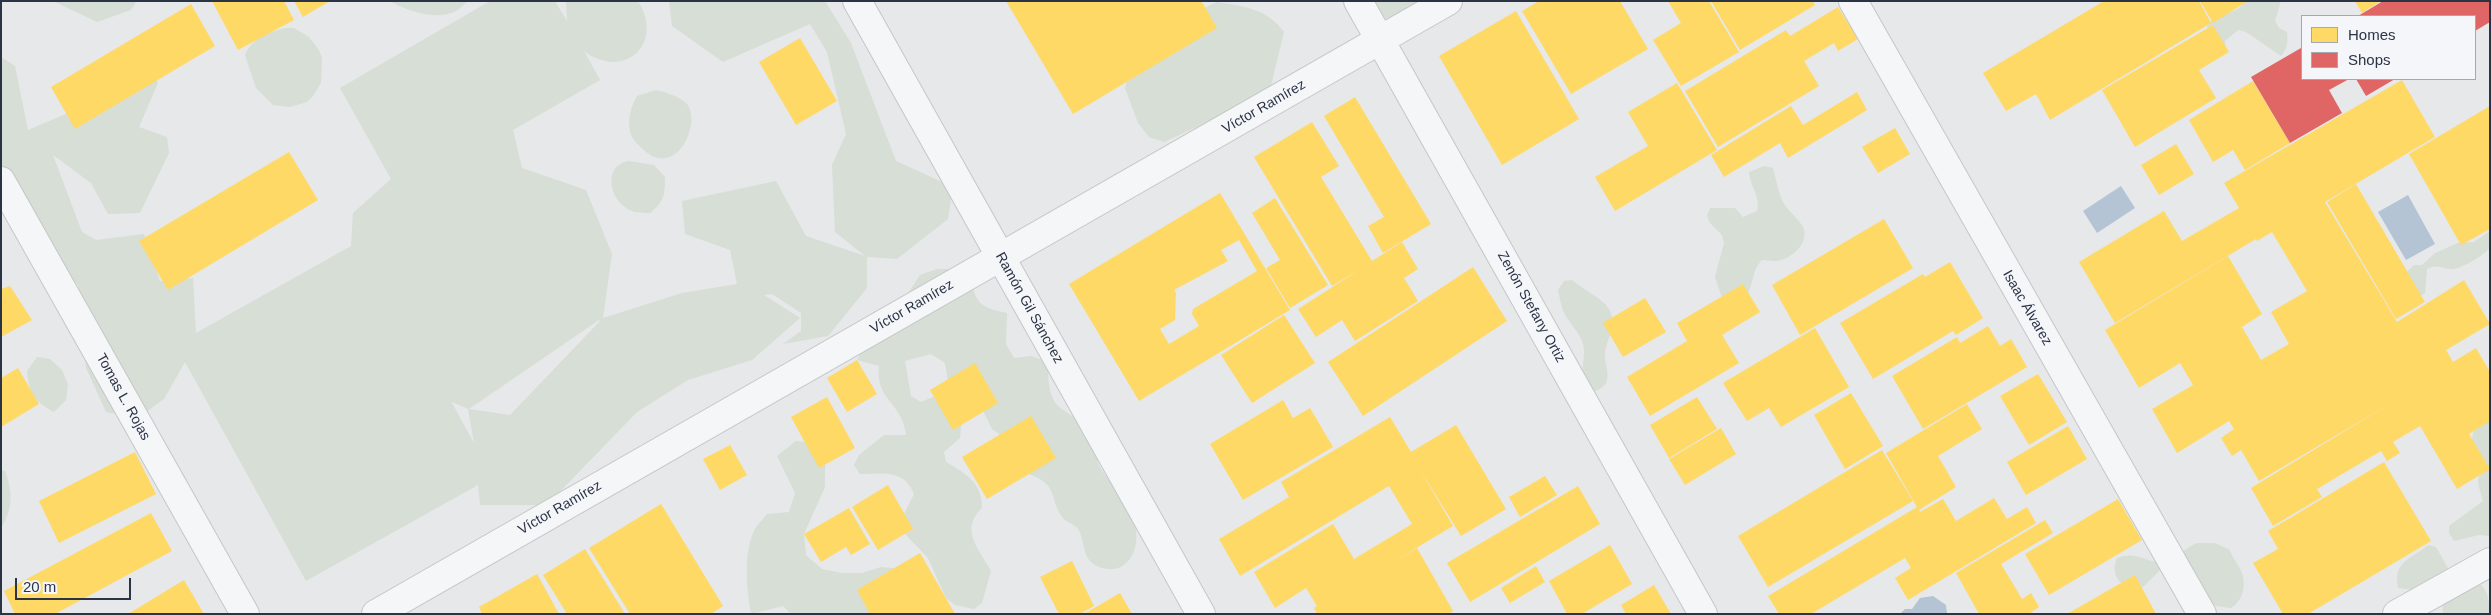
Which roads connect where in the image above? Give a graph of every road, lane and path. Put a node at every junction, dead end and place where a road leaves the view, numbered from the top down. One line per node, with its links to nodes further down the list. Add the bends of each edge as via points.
1 (857, 1): 7 (street, Ramón Gil Sánchez)
2 (1358, 1): 5 (street, Zenón Stefany Ortiz)
3 (1448, 1): 5 (street, Víctor Ramírez)
4 (1853, 1): 13 (street, Isaac Álvarez)
5 (1380, 40): 7 (street, Víctor Ramírez); 12 (street, Zenón Stefany Ortiz)
6 (1, 181): 9 (street, Tomas L. Rojas)
7 (1000, 257): 10 (street, Víctor Ramírez); 11 (street, Ramón Gil Sánchez)
8 (2490, 562): 14 (street)
9 (245, 614)
10 (376, 614)
11 (1201, 614)
12 (1703, 614)
13 (2202, 614)
14 (2397, 614)

